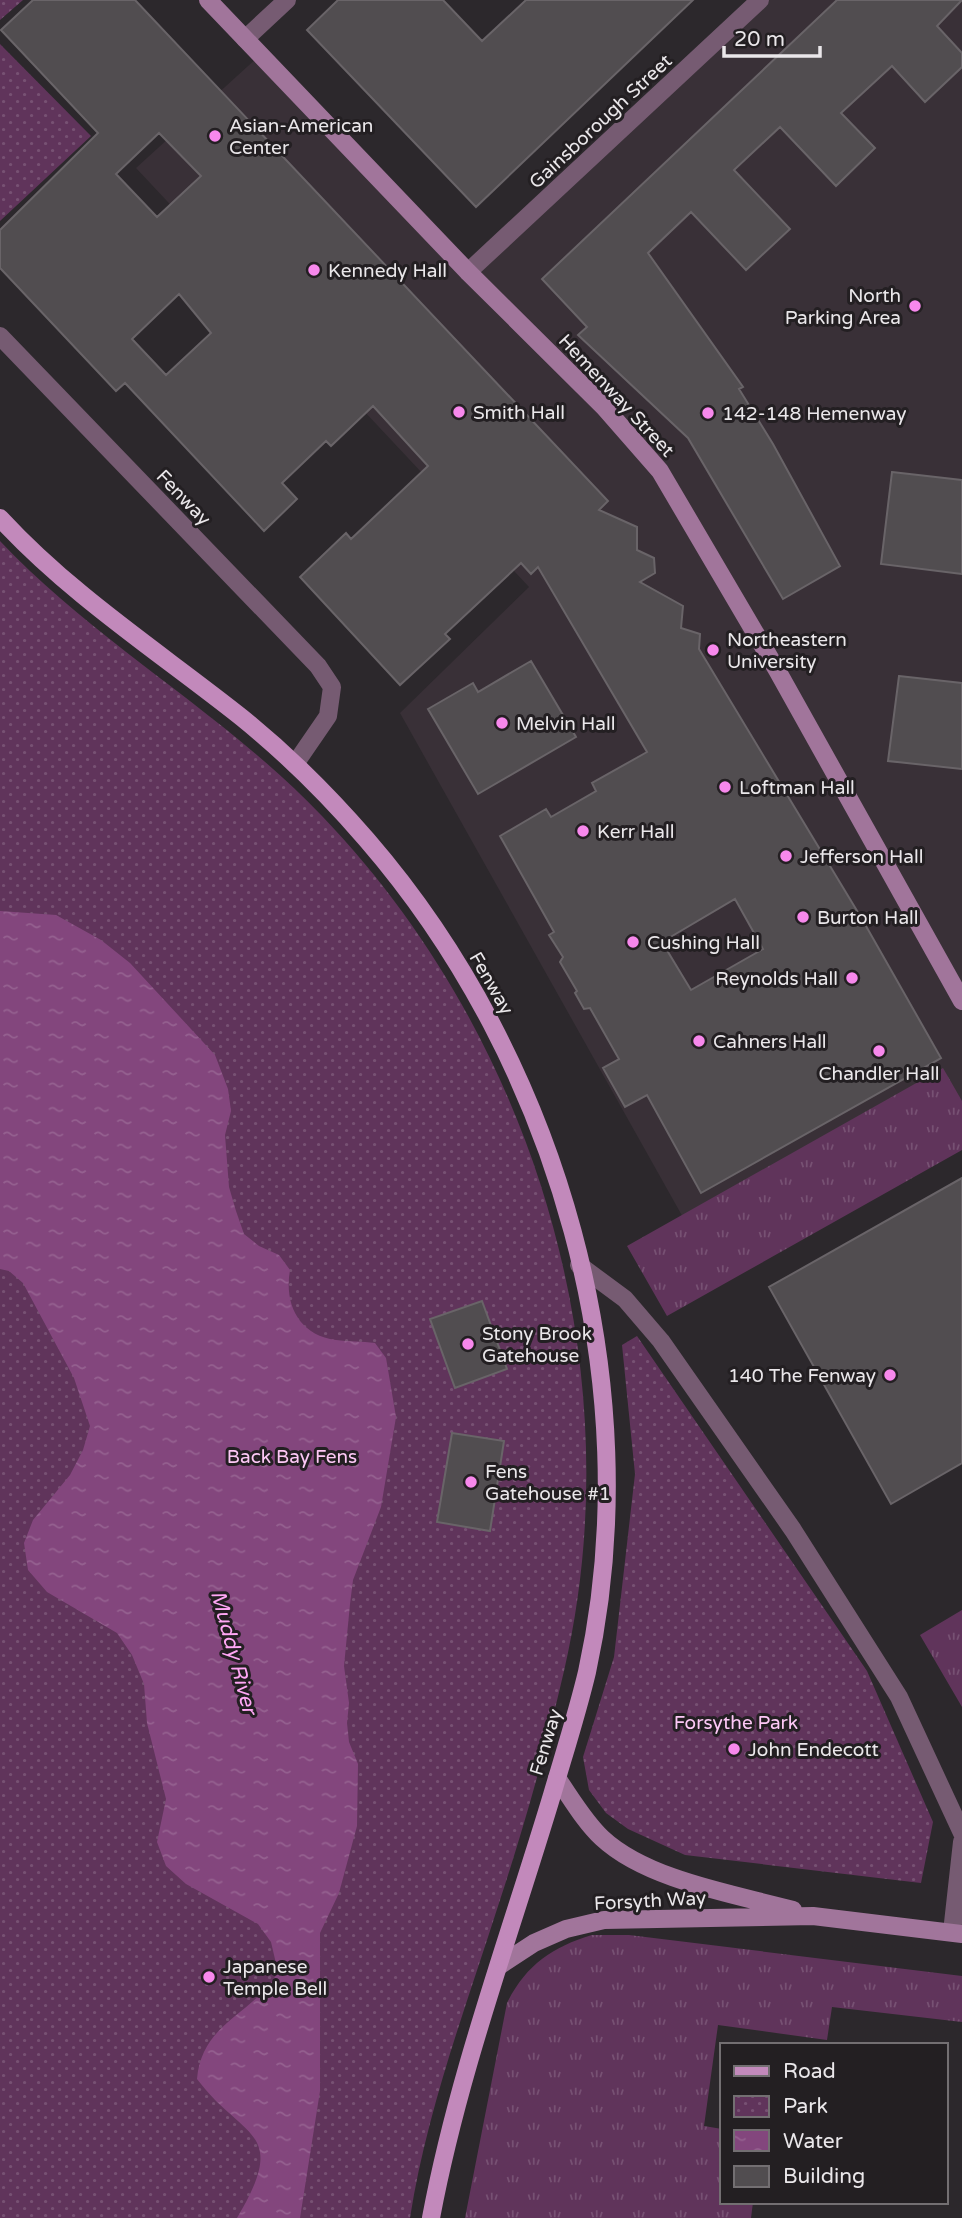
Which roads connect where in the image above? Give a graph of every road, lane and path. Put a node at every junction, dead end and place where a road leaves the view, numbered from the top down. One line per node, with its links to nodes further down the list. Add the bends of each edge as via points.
1 (208, 0): 4 (main road, Hemenway Street)
2 (288, 0): 4 (street)
3 (760, 0): 5 (street, Gainsborough Street)
4 (245, 39): 5 (main road, Hemenway Street)
5 (468, 272): 9 (main road, Hemenway Street, via 604,407 660,471)
6 (0, 336): 8 (street, Fenway, via 318,666 332,687 328,716)
7 (0, 518): 8 (main road, Fenway, via 84,597)
8 (295, 764): 10 (main road, Fenway, via 386,863 442,939 479,1001 534,1113)
9 (962, 1001)
10 (579, 1265): 11 (main road, Fenway, via 601,1394 605,1517 593,1640); 12 (street, via 625,1299 661,1341 786,1520 899,1697)
11 (556, 1778): 14 (main road, Forsyth Way, via 594,1830 628,1856 678,1877); 16 (main road, Fenway)
12 (962, 1832)
13 (962, 1842): 15 (street)
14 (813, 1916): 15 (main road, Forsyth Way); 16 (main road, Forsyth Way, via 604,1920 534,1943)
15 (957, 1933)
16 (499, 1966): 17 (main road, Fenway, via 449,2132)
17 (431, 2218)

